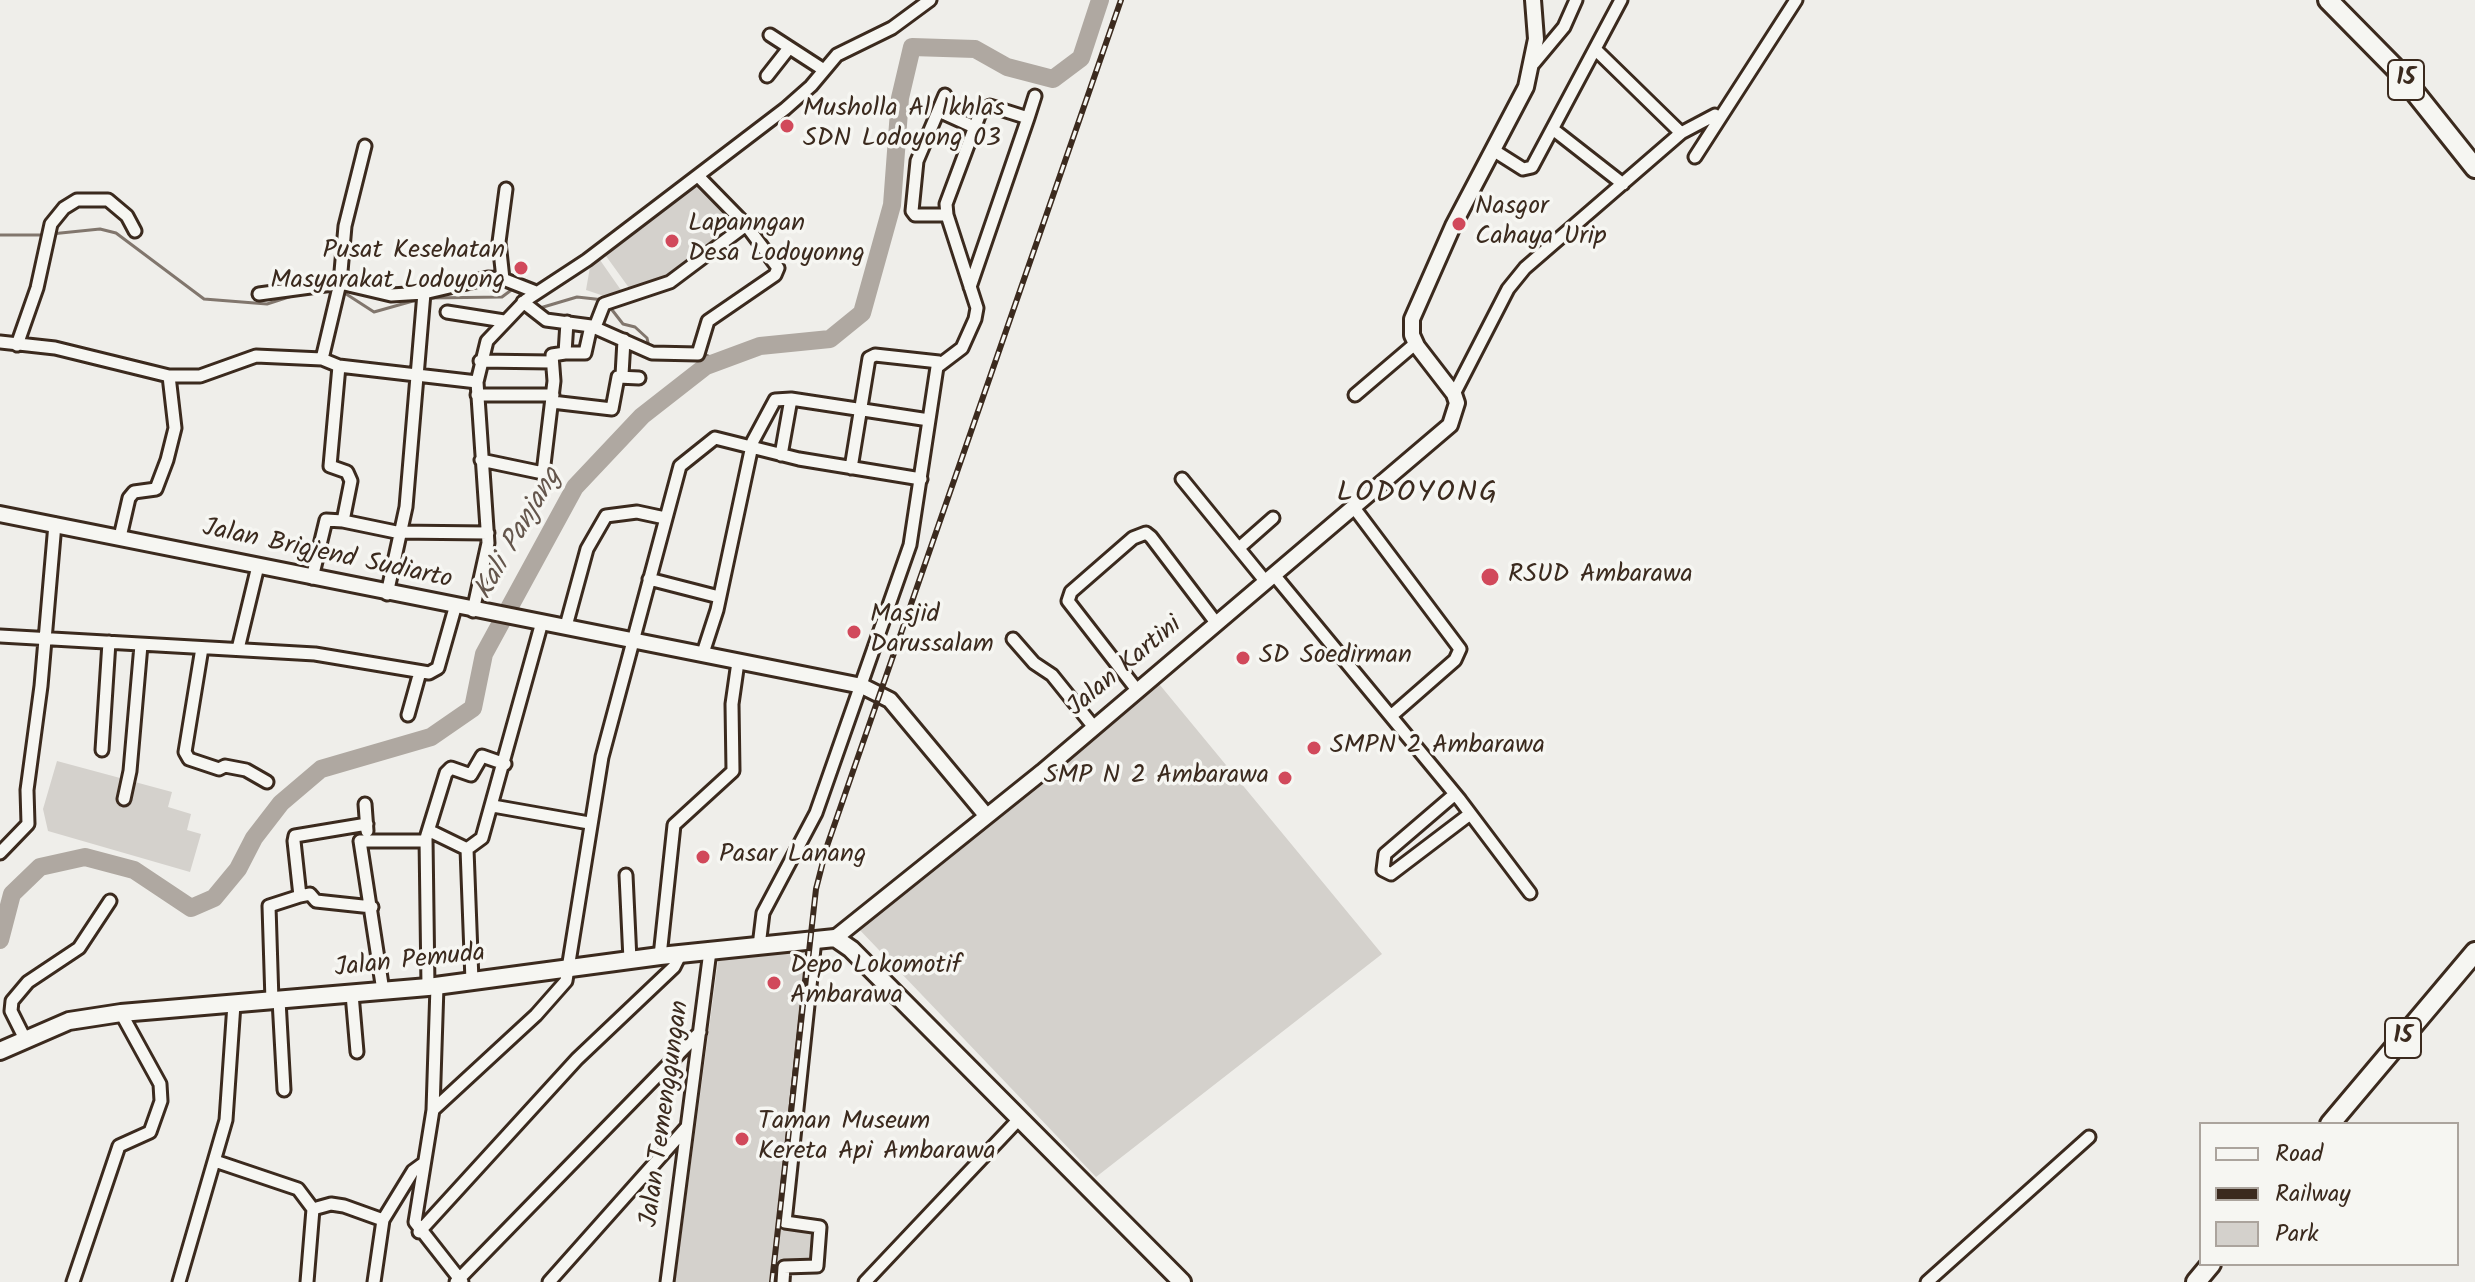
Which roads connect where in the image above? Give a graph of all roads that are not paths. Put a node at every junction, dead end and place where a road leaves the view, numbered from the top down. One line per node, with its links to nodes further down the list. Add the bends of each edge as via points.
1 (930, 0): 11 (street, via 892,28 837,55)
2 (1533, 0): 10 (street)
3 (1576, 0): 10 (street, via 1564,27)
4 (1621, 0): 9 (street)
5 (1796, 0): 23 (street)
6 (2328, 0): 24 (highway, 15, via 2397,70)
7 (770, 35): 8 (street)
8 (789, 48): 11 (street); 12 (street)
9 (1595, 49): 19 (street); 20 (street)
10 (1534, 63): 22 (street)
11 (824, 70): 25 (street, via 785,109)
12 (767, 76)
13 (945, 95): 15 (street)
14 (1035, 96): 17 (street)
15 (941, 112): 18 (street); 28 (street, via 917,161 912,211)
16 (1715, 115): 20 (street)
17 (1028, 118): 18 (street, via 990,106); 33 (street)
18 (974, 127): 28 (street, via 950,189)
19 (1554, 130): 22 (street, via 1528,169); 26 (street)
20 (1681, 133): 26 (street)
21 (365, 146): 32 (street, via 345,226)
22 (1493, 150): 43 (street, via 1418,299 1412,319)
23 (1695, 157)
24 (2475, 168)
25 (699, 177): 29 (street); 36 (street)
26 (1623, 184): 56 (street, via 1525,268 1508,289)
27 (506, 189): 31 (street, via 499,242)
28 (947, 215): 33 (street)
29 (746, 225): 40 (street, via 670,282 608,301); 41 (street, via 777,272 708,321 698,354 652,353)
30 (135, 231): 44 (street, via 108,200 77,200 64,208 51,224)
31 (503, 279): 34 (street, via 479,279); 36 (street)
32 (340, 283): 34 (street, via 391,295); 35 (street); 46 (street)
33 (970, 287): 49 (street, via 975,319 962,348)
34 (424, 293): 51 (street)
35 (259, 294)
36 (529, 297): 38 (street); 39 (street, via 546,320)
37 (447, 312): 38 (street)
38 (504, 321): 47 (street, via 487,341)
39 (567, 322): 40 (street); 45 (street)
40 (593, 327): 41 (street); 45 (street, via 585,353)
41 (624, 340): 52 (street)
42 (0, 342): 44 (street)
43 (1416, 343): 56 (street); 58 (street)
44 (17, 345): 53 (street, via 55,348)
45 (565, 353): 48 (street, via 552,355)
46 (322, 359): 50 (street); 53 (street, via 256,356 200,376)
47 (480, 361): 48 (street); 55 (street)
48 (551, 362): 59 (street)
49 (939, 362): 61 (street, via 871,356); 62 (street)
50 (339, 366): 51 (street); 73 (street, via 330,466 351,475)
51 (417, 372): 55 (street); 75 (street)
52 (622, 375): 54 (street); 59 (street, via 612,409)
53 (169, 376): 77 (street, via 175,428 167,460 154,491 134,492 129,498)
54 (639, 378)
55 (477, 382): 57 (street)
56 (1454, 394): 69 (street, Jalan Kartini, via 1455,416 1445,431)
57 (477, 395): 59 (street); 65 (street)
58 (1355, 395)
59 (552, 398): 65 (street, via 543,473)
60 (791, 399): 61 (street); 63 (street, via 775,400); 64 (street)
61 (859, 410): 62 (street); 66 (street)
62 (929, 420): 67 (street)
63 (751, 448): 64 (street); 71 (street, via 722,439 709,441 680,466); 84 (street)
64 (781, 455): 66 (street)
65 (481, 460): 76 (street)
66 (851, 468): 67 (street)
67 (921, 479): 101 (street, via 910,545)
68 (1182, 479): 78 (street)
69 (1355, 509): 82 (street, Jalan Kartini); 104 (street, via 1460,649 1455,660)
70 (0, 514): 74 (street, Jalan Brigjend Sudiarto)
71 (665, 518): 81 (street); 89 (street, via 637,512 606,516 587,549)
72 (1273, 518): 78 (street)
73 (343, 521): 75 (street); 80 (street, via 326,520)
74 (55, 524): 77 (street, Jalan Brigjend Sudiarto); 91 (street)
75 (402, 530): 76 (street); 83 (street)
76 (488, 533): 86 (street)
77 (120, 537): 79 (street, Jalan Brigjend Sudiarto)
78 (1239, 548): 82 (street)
79 (258, 566): 80 (street, Jalan Brigjend Sudiarto); 97 (street)
80 (312, 578): 83 (street, Jalan Brigjend Sudiarto)
81 (649, 579): 84 (street); 93 (street)
82 (1271, 579): 88 (street, Jalan Kartini); 104 (street)
83 (387, 594): 85 (street, Jalan Brigjend Sudiarto)
84 (719, 597): 98 (street)
85 (455, 608): 86 (street, Jalan Brigjend Sudiarto); 100 (street, via 438,668)
86 (473, 611): 87 (street, Jalan Brigjend Sudiarto)
87 (536, 621): 89 (street, Jalan Brigjend Sudiarto); 107 (street)
88 (1217, 624): 102 (street, Jalan Kartini); 102 (street, via 1151,537 1133,538 1071,592 1068,601)
89 (566, 626): 93 (street, Jalan Brigjend Sudiarto)
90 (0, 636): 91 (street)
91 (46, 639): 94 (street); 120 (street, via 27,790 28,824)
92 (1013, 639): 105 (street, via 1052,675)
93 (634, 641): 98 (street, Jalan Brigjend Sudiarto); 115 (street)
94 (109, 642): 95 (street); 106 (street)
95 (141, 645): 96 (street); 110 (street)
96 (202, 648): 97 (street); 108 (street, via 185,752 189,759 219,769 246,770)
97 (238, 649): 100 (street, via 315,654)
98 (703, 653): 99 (street, Jalan Brigjend Sudiarto)
99 (738, 662): 101 (street, Jalan Brigjend Sudiarto); 132 (street, via 732,704 733,771 674,825)
100 (420, 672): 103 (street)
101 (862, 686): 113 (street, Jalan Brigjend Sudiarto, via 890,700); 128 (street, via 816,813 763,913)
102 (1137, 690): 105 (street, Jalan Kartini)
103 (408, 715)
104 (1391, 716): 109 (street)
105 (1093, 726): 113 (street, Jalan Kartini)
106 (102, 750)
107 (505, 764): 112 (street); 117 (street, via 482,756 471,775 448,768)
108 (267, 782)
109 (1455, 794): 114 (street); 114 (street, via 1385,854 1383,870 1391,874)
110 (124, 799)
111 (365, 804): 116 (street)
112 (493, 806): 115 (street); 119 (street, via 482,838)
113 (985, 814): 126 (street, Jalan Kartini)
114 (1470, 814): 122 (street)
115 (589, 823): 134 (street)
116 (367, 824): 118 (street); 123 (street, via 295,836)
117 (428, 836): 118 (street); 119 (street); 136 (street)
118 (368, 840): 125 (street, via 360,841)
119 (467, 849): 135 (street)
120 (0, 853)
121 (626, 875): 133 (street)
122 (1530, 893)
123 (300, 896): 125 (street); 139 (street, via 269,906)
124 (110, 901): 143 (street, via 79,948 28,982 12,1001 11,1011)
125 (372, 907): 137 (street)
126 (835, 938): 127 (main road, Jalan Pemuda); 148 (main road)
127 (809, 940): 128 (main road, Jalan Pemuda); 165 (street, via 785,1222 820,1227 817,1266 784,1267)
128 (759, 946): 129 (main road, Jalan Pemuda)
129 (710, 951): 131 (main road, Jalan Pemuda); 142 (street, Jalan Temenggungan)
130 (2475, 952): 149 (highway, 15)
131 (680, 955): 132 (main road, Jalan Pemuda); 156 (street)
132 (660, 956): 133 (main road, Jalan Pemuda)
133 (630, 960): 134 (main road, Jalan Pemuda)
134 (568, 968): 135 (main road, Jalan Pemuda); 147 (street, via 566,981 536,1015)
135 (472, 981): 136 (main road, Jalan Pemuda)
136 (432, 986): 137 (main road, Jalan Pemuda); 147 (street)
137 (383, 991): 138 (main road, Jalan Pemuda)
138 (352, 994): 139 (main road, Jalan Pemuda); 145 (street)
139 (275, 1001): 140 (main road, Jalan Pemuda); 146 (street)
140 (234, 1004): 141 (main road, Jalan Pemuda); 152 (street, via 228,1106)
141 (121, 1013): 143 (main road, Jalan Pemuda, via 69,1021); 159 (street, via 160,1084 161,1101 150,1132 119,1146)
142 (700, 1032): 150 (street, Jalan Temenggungan); 158 (street)
143 (25, 1039): 144 (main road, Jalan Pemuda)
144 (0, 1051)
145 (357, 1052)
146 (284, 1090)
147 (433, 1110): 153 (street)
148 (1020, 1118): 166 (street); 167 (main road)
149 (2332, 1122)
150 (686, 1128): 163 (street); 164 (street, Jalan Temenggungan)
151 (2089, 1137): 168 (street)
152 (215, 1161): 154 (street, via 295,1186); 160 (street)
153 (424, 1163): 155 (street, via 413,1171); 156 (street, via 415,1215)
154 (313, 1209): 155 (street, via 344,1206); 161 (street)
155 (383, 1220): 162 (street)
156 (419, 1232): 158 (street)
157 (2209, 1266): 169 (highway)
158 (459, 1281)
159 (73, 1282)
160 (179, 1282)
161 (307, 1282)
162 (374, 1282)
163 (549, 1282)
164 (667, 1282)
165 (783, 1282)
166 (865, 1282)
167 (1182, 1282)
168 (1927, 1282)
169 (2196, 1282)

